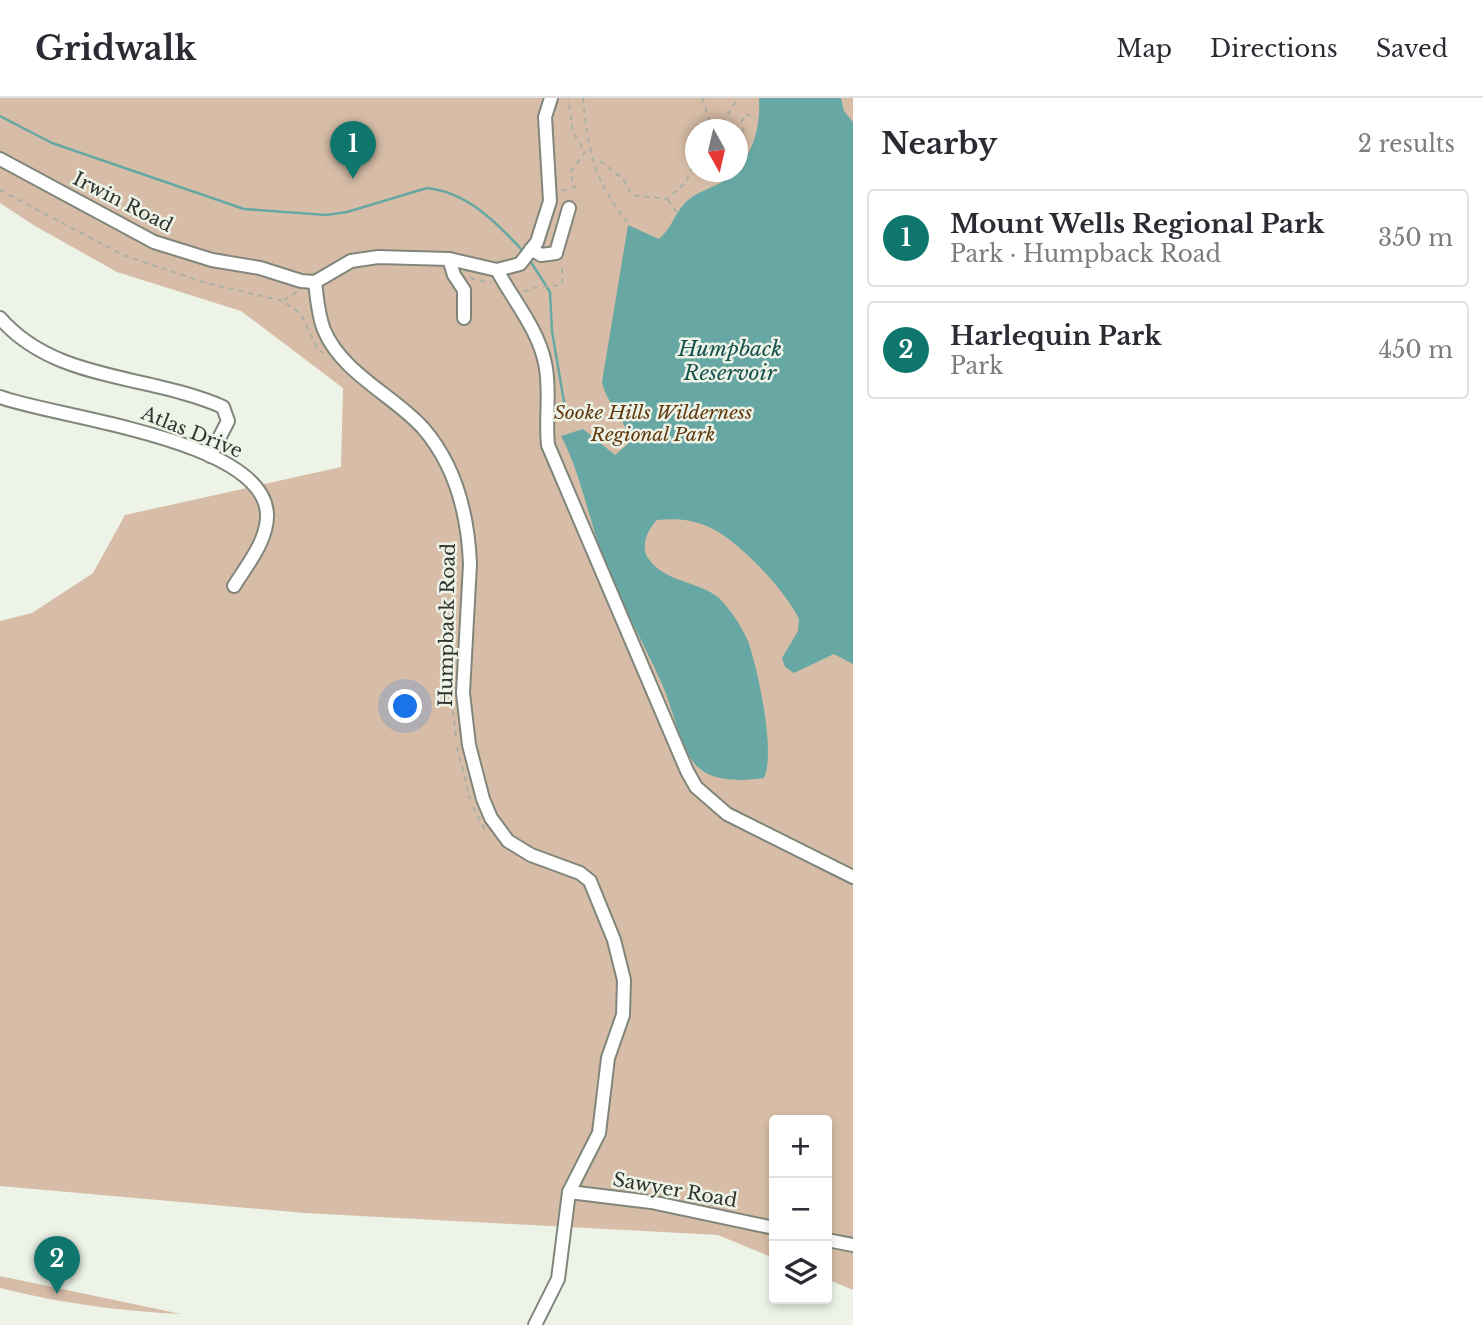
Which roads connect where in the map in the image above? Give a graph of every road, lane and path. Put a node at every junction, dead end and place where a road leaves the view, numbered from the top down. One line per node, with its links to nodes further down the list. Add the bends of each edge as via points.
1 (551, 98): 18 (street, via 545,117 550,201)
2 (568, 98): 15 (path, via 573,132 585,152 570,173 575,187 563,188 561,194)
3 (583, 98): 17 (path, via 587,139 604,193)
4 (702, 98): 6 (path)
5 (734, 98): 7 (path, via 737,100)
6 (709, 119)
7 (725, 119)
8 (743, 119): 9 (path, via 746,114)
9 (756, 119)
10 (0, 159): 23 (street, Irwin Road, via 154,242)
11 (600, 161): 14 (path, via 623,179 632,195)
12 (686, 182): 14 (path)
13 (0, 190): 28 (path, via 123,255 206,284 283,301 301,314 317,348)
14 (667, 200): 16 (path)
15 (569, 208): 19 (street)
16 (680, 215)
17 (627, 222)
18 (531, 249): 19 (street, via 541,255); 21 (street, via 520,264)
19 (556, 253): 25 (path, via 561,257 561,285 532,288)
20 (449, 259): 21 (street); 22 (street); 23 (street, via 363,259 340,266)
21 (497, 270): 25 (street)
22 (454, 275): 24 (path); 27 (street, via 464,290)
23 (315, 282): 33 (street, Humpback Road, via 319,314 332,344 424,429 459,494 470,564 465,715 474,771)
24 (497, 285)
25 (515, 299): 34 (street, via 545,362 548,445 691,779 727,814)
26 (0, 318): 30 (street, via 23,342 62,363 136,379 223,407 228,421)
27 (464, 318)
28 (331, 359)
29 (0, 397): 30 (street, Atlas Drive, via 123,426)
30 (210, 456): 31 (street, Atlas Drive, via 251,477 267,513 262,540)
31 (234, 586)
32 (452, 702): 33 (path, via 471,802 483,829)
33 (496, 827): 35 (street, Humpback Road, via 519,848 590,881 614,940 624,980 623,1015 608,1058 599,1133)
34 (853, 877)
35 (569, 1192): 36 (street, Sawyer Road, via 651,1202); 39 (street, Humpback Road, via 558,1279)
36 (769, 1227)
37 (832, 1241): 38 (street)
38 (853, 1245)
39 (535, 1325)

